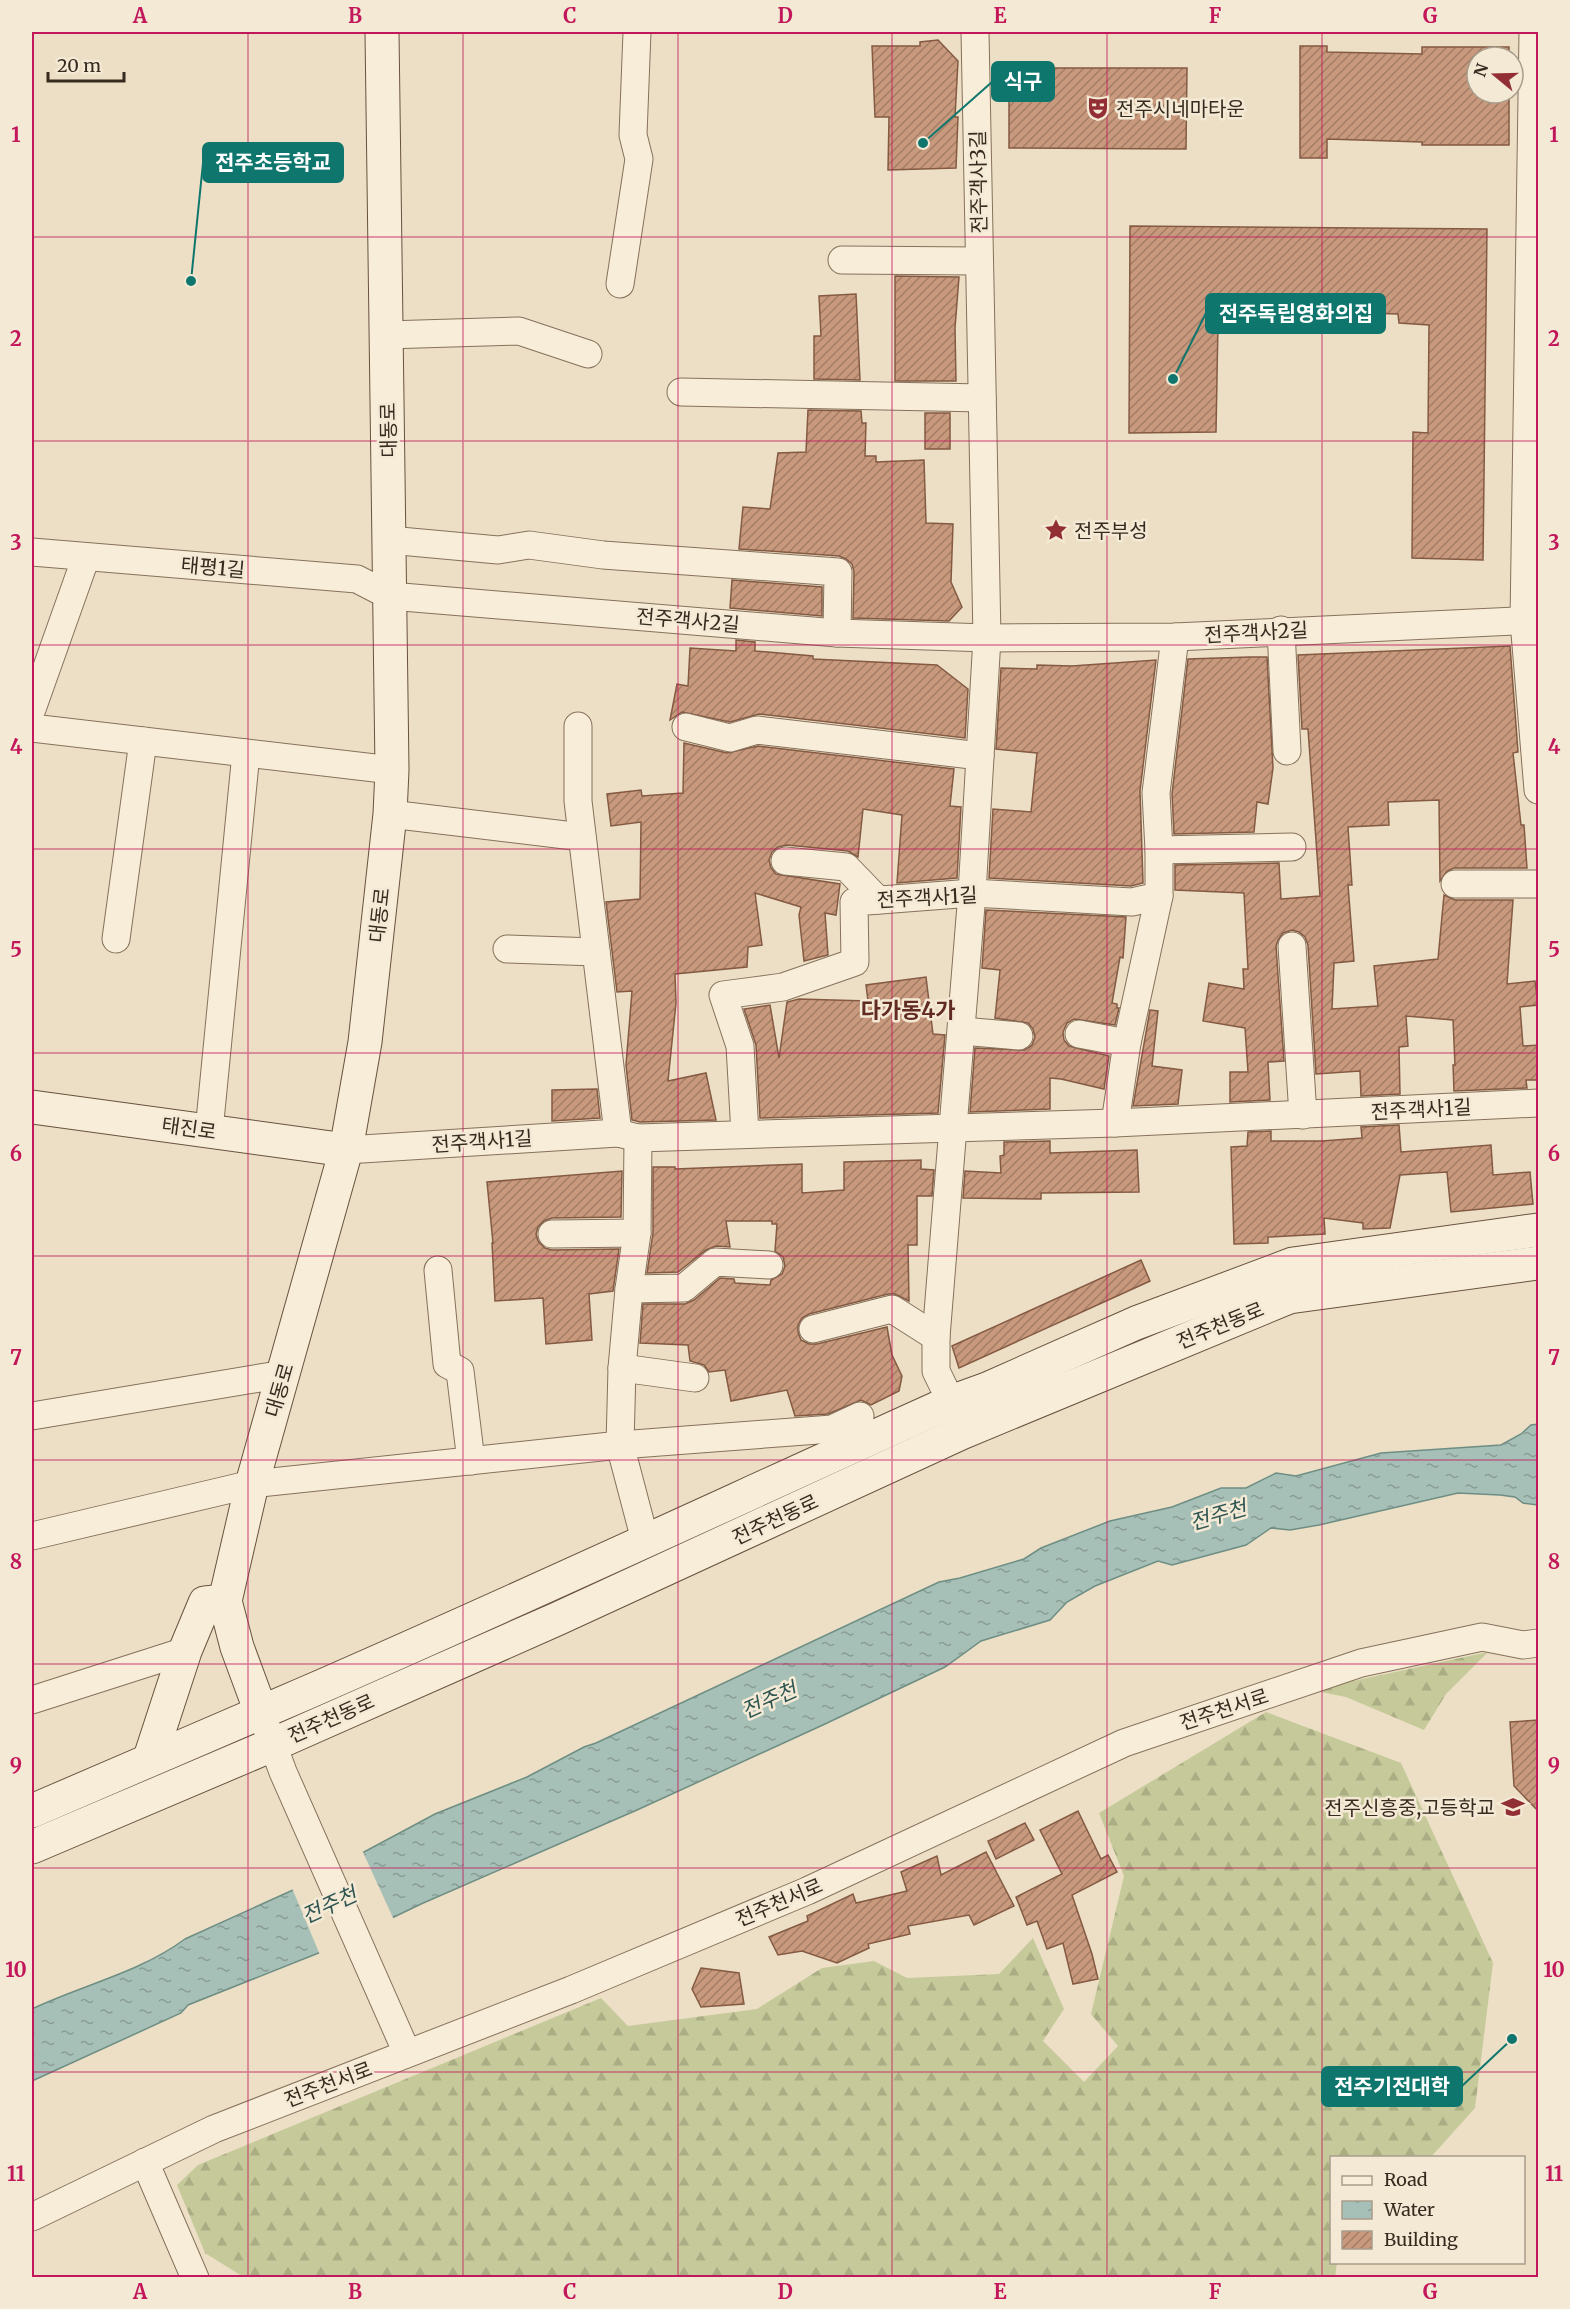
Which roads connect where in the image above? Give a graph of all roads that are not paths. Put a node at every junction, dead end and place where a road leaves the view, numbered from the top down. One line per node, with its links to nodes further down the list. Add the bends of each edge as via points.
1 (382, 32): 8 (street, 대동로)
2 (637, 32): 7 (street, via 633,135 639,159)
3 (975, 32): 6 (street, 전주객사3길)
4 (1533, 32): 16 (street)
5 (842, 260): 6 (street, 전주객사3길)
6 (979, 261): 11 (street, 전주객사3길)
7 (620, 284)
8 (386, 335): 9 (street, via 519,331); 12 (street, 대동로)
9 (588, 354)
10 (681, 392): 11 (street)
11 (982, 398): 20 (street)
12 (389, 540): 15 (street, 대동로); 18 (street, via 498,550 529,545 603,555 838,572)
13 (32, 552): 14 (street, 태평1길)
14 (86, 557): 15 (street, 태평1길, via 357,579); 21 (street)
15 (390, 596): 18 (street, 전주객사2길); 29 (street, 대동로)
16 (1532, 620): 17 (street, 전주객사2길); 30 (street)
17 (1281, 630): 19 (street, 전주객사2길); 26 (street)
18 (837, 633): 20 (street, 전주객사2길)
19 (1175, 637): 20 (street, 전주객사2길); 34 (street, via 1156,793)
20 (987, 638): 28 (street)
21 (32, 709)
22 (578, 726): 32 (street)
23 (686, 727): 28 (street, via 730,738 757,730)
24 (32, 728): 25 (street)
25 (143, 741): 27 (street); 41 (street)
26 (1287, 751)
27 (246, 753): 29 (street); 54 (street)
28 (980, 756): 38 (street)
29 (392, 770): 31 (street, 대동로)
30 (1539, 790)
31 (390, 814): 32 (street); 57 (street, 대동로, via 364,1042)
32 (582, 837): 44 (street)
33 (1292, 847): 34 (street)
34 (1160, 850): 39 (street)
35 (785, 861): 40 (street, via 846,867)
36 (1455, 884): 37 (street)
37 (1539, 884)
38 (972, 893): 39 (street, 전주객사1길, via 1132,902); 40 (street, 전주객사1길); 45 (street)
39 (1159, 896): 48 (street)
40 (878, 900): 55 (street, 전주객사1길, via 854,902 855,962 783,987 723,994 740,1046)
41 (116, 939)
42 (1292, 946): 51 (street)
43 (507, 949): 44 (street)
44 (596, 952): 56 (street)
45 (962, 1031): 47 (street); 53 (street)
46 (1079, 1034): 48 (street)
47 (1019, 1036)
48 (1127, 1043): 52 (street)
49 (1539, 1103): 51 (street, 전주객사1길)
50 (32, 1107): 54 (street, 태진로)
51 (1303, 1114): 52 (street, 전주객사1길)
52 (1115, 1123): 53 (street, 전주객사1길)
53 (954, 1129): 55 (street, 전주객사1길); 66 (street)
54 (209, 1131): 57 (street, 태진로)
55 (745, 1134): 56 (street, 전주객사1길)
56 (628, 1136): 57 (street, 전주객사1길); 59 (street)
57 (346, 1150): 68 (street, 대동로)
58 (1539, 1230): 70 (street, 전주천동로, via 1293,1264 1136,1323)
59 (637, 1233): 60 (street); 64 (street)
60 (552, 1234)
61 (1539, 1263): 84 (street, 전주천동로, via 1289,1297 952,1437 633,1585)
62 (769, 1265): 64 (street, via 715,1262 684,1288)
63 (438, 1270): 74 (street, via 447,1364 460,1371)
64 (629, 1289): 67 (street)
65 (813, 1329): 66 (street, via 892,1309)
66 (936, 1337): 70 (street, via 936,1371)
67 (622, 1368): 69 (street); 73 (street)
68 (284, 1374): 71 (street); 75 (street, 대동로)
69 (695, 1378)
70 (951, 1402): 77 (street, 전주천동로)
71 (32, 1416)
72 (860, 1416): 73 (street, via 832,1429)
73 (620, 1445): 74 (street); 77 (street)
74 (471, 1461): 75 (street)
75 (252, 1484): 76 (street); 78 (street, 대동로)
76 (32, 1536)
77 (645, 1540): 82 (street, 전주천동로)
78 (225, 1601): 80 (street, via 205,1603); 82 (street, 대동로)
79 (1539, 1643): 87 (street, 전주천서로, via 1523,1645 1482,1637 1361,1663 1124,1743 807,1891 571,1990)
80 (185, 1651): 81 (street); 83 (street)
81 (32, 1700)
82 (261, 1713): 83 (street, 전주천동로); 84 (street, 대동로)
83 (150, 1758): 85 (street, 전주천동로)
84 (277, 1758): 86 (street, 전주천동로); 87 (street, 대동로)
85 (32, 1811)
86 (32, 1847)
87 (407, 2053): 88 (street, 전주천서로, via 214,2129)
88 (145, 2162): 89 (street, 전주천서로); 90 (street)
89 (32, 2217)
90 (195, 2277)

